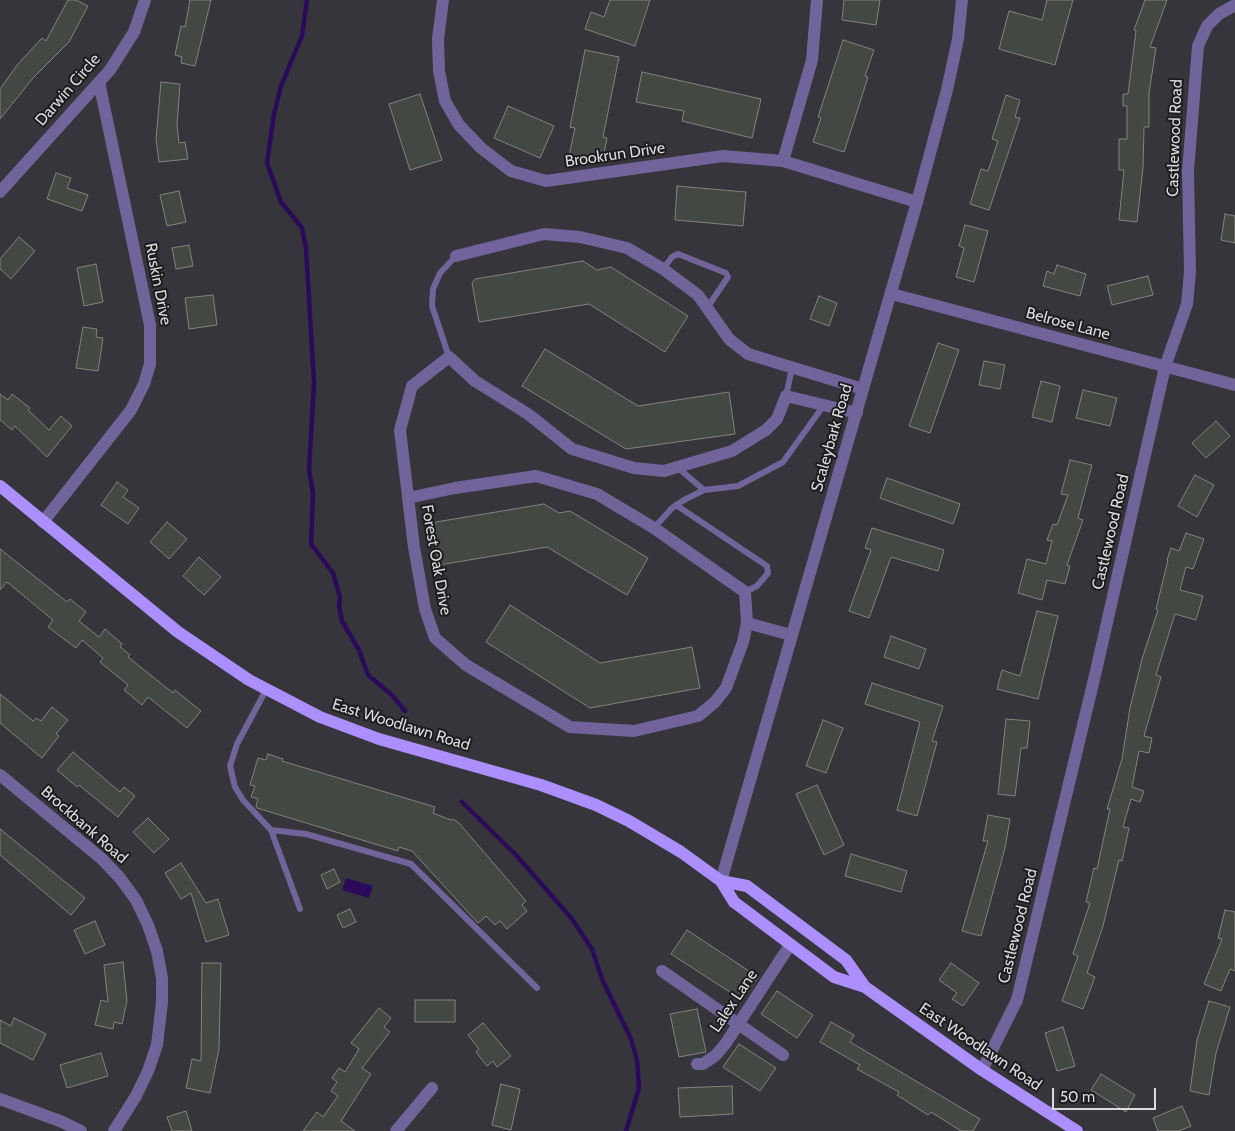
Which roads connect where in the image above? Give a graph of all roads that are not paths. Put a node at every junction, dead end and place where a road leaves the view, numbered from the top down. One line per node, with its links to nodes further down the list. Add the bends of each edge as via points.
1 (145, 0): 6 (street, Darwin Circle, via 134,32)
2 (442, 0): 7 (street, Brookrun Drive, via 438,39 439,71 445,101 480,148 511,170 546,181 723,156)
3 (817, 0): 7 (street, via 812,60)
4 (962, 0): 9 (street, Scaleybark Road, via 947,90)
5 (1235, 5): 15 (street, Castlewood Road, via 1207,26 1198,46 1188,171 1189,293)
6 (99, 82): 8 (street, Darwin Circle); 27 (street, Ruskin Drive, via 150,325 150,364 131,410)
7 (782, 161): 9 (street, Brookrun Drive)
8 (0, 192)
9 (917, 202): 12 (street, Scaleybark Road)
10 (456, 256): 11 (street, via 544,234 580,237 627,248); 14 (lane, via 440,273 433,289 432,306)
11 (663, 269): 13 (street, via 698,295); 13 (lane, via 678,254 726,273 728,277)
12 (892, 294): 15 (street, Belrose Lane); 18 (street, Scaleybark Road)
13 (707, 308): 16 (street, via 729,339 748,354)
14 (448, 357): 22 (street, via 475,381 528,414 572,449 634,468 664,471); 25 (street, Forest Oak Drive, via 412,386 400,430)
15 (1165, 367): 17 (street, Belrose Lane); 44 (street, Castlewood Road, via 1029,953 1013,1011)
16 (792, 368): 18 (street); 19 (lane)
17 (1235, 385)
18 (863, 389): 21 (street, Scaleybark Road)
19 (786, 396): 20 (street); 22 (street, via 777,419 766,430 732,451)
20 (824, 405): 21 (street); 24 (lane, via 783,462 738,486)
21 (857, 413): 31 (street, Scaleybark Road)
22 (677, 467): 24 (lane)
23 (0, 486): 27 (main road, East Woodlawn Road)
24 (704, 490): 26 (lane)
25 (408, 498): 28 (street, via 536,476 597,494); 30 (street, Forest Oak Drive, via 425,609 435,638 466,665 570,726 634,731 698,716 726,688)
26 (676, 505): 28 (lane); 29 (lane, via 767,566 768,573 757,586)
27 (43, 522): 32 (main road, East Woodlawn Road, via 178,632)
28 (654, 528): 29 (street)
29 (745, 592): 30 (street)
30 (747, 623): 31 (street)
31 (791, 635): 35 (street, Scaleybark Road)
32 (266, 690): 34 (lane, via 237,744 230,766 243,800); 35 (main road, East Woodlawn Road, via 320,717 379,739 493,770 596,806 661,840)
33 (0, 775): 48 (street, Brockbank Road, via 102,859 120,878 144,917 157,951 162,978 157,1045 136,1096)
34 (271, 830): 36 (lane); 40 (lane, via 306,834 411,864)
35 (721, 881): 37 (main road, East Woodlawn Road, via 734,902); 39 (main road, East Woodlawn Road, via 747,886 846,960)
36 (300, 909)
37 (790, 945): 39 (main road, East Woodlawn Road, via 834,977); 41 (street, Lalex Lane)
38 (662, 971): 41 (street)
39 (865, 987): 44 (main road, East Woodlawn Road)
40 (537, 988)
41 (739, 1023): 42 (street); 43 (street, Lalex Lane, via 716,1055 703,1064)
42 (782, 1054)
43 (697, 1064)
44 (982, 1070): 50 (main road, East Woodlawn Road)
45 (432, 1088): 49 (street)
46 (0, 1100): 47 (street)
47 (81, 1131)
48 (114, 1131)
49 (396, 1131)
50 (1077, 1131)

